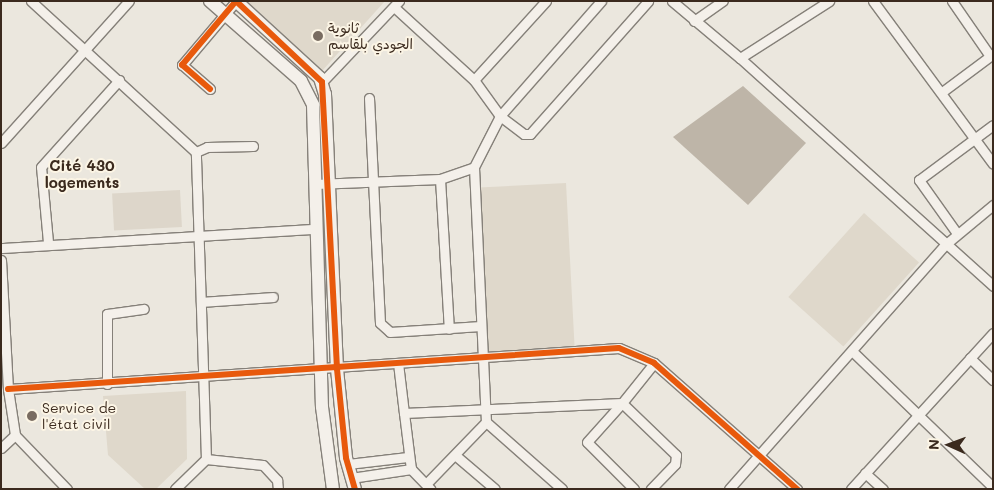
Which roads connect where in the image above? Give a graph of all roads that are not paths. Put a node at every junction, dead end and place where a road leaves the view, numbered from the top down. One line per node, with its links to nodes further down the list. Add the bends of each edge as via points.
1 (30, 1): 16 (street)
2 (129, 1): 16 (street)
3 (210, 1): 14 (street)
4 (236, 1): 14 (street); 21 (street)
5 (546, 1): 20 (street)
6 (601, 1): 25 (street)
7 (648, 1): 25 (street, via 530,134 518,132)
8 (672, 1): 15 (street)
9 (723, 1): 15 (street)
10 (829, 1): 18 (street)
11 (873, 1): 23 (street)
12 (952, 1): 17 (street)
13 (396, 4): 20 (street); 21 (street)
14 (224, 14): 22 (street, via 182,65); 35 (street, via 269,50 309,93)
15 (694, 21): 18 (street)
16 (86, 51): 19 (street); 28 (street)
17 (991, 55): 23 (street)
18 (740, 58): 42 (street)
19 (119, 80): 30 (street); 41 (street, via 42,166)
20 (474, 80): 25 (street)
21 (322, 82): 36 (street)
22 (210, 89)
23 (942, 92): 27 (street)
24 (369, 98): 34 (street)
25 (500, 116): 32 (street)
26 (993, 125): 27 (street)
27 (975, 138): 31 (street); 39 (street, via 919,180)
28 (1, 143)
29 (254, 146): 30 (street, via 207,147)
30 (196, 152): 40 (street)
31 (993, 164)
32 (474, 167): 33 (street); 49 (street)
33 (440, 179): 34 (street); 50 (street)
34 (370, 181): 36 (street); 50 (street, via 380,323 390,332)
35 (315, 184): 36 (street); 38 (street)
36 (330, 184): 58 (street)
37 (993, 205): 39 (street)
38 (315, 229): 40 (street); 57 (street)
39 (956, 232): 42 (street)
40 (200, 233): 41 (street); 47 (street)
41 (48, 242): 43 (street)
42 (946, 244): 45 (street); 52 (street)
43 (1, 248)
44 (1, 260): 62 (street)
45 (993, 286)
46 (273, 298): 47 (street)
47 (201, 302): 59 (street)
48 (144, 308): 61 (street, via 107,314)
49 (481, 326): 50 (street); 53 (street)
50 (449, 329)
51 (993, 333): 54 (street)
52 (852, 351): 66 (street); 71 (street)
53 (484, 357): 55 (street); 56 (street, via 619,348); 64 (street)
54 (970, 358): 60 (street); 66 (street)
55 (398, 363): 58 (street); 65 (street)
56 (654, 363): 63 (street); 71 (street)
57 (322, 368): 58 (street); 59 (street); 83 (street, via 325,444)
58 (338, 369): 74 (street)
59 (204, 376): 61 (street); 73 (street)
60 (993, 380)
61 (107, 384): 62 (street)
62 (8, 389): 68 (street)
63 (622, 403): 64 (street); 86 (street, via 587,442); 87 (street, via 676,455 675,464)
64 (485, 410): 65 (street); 67 (street)
65 (404, 413): 72 (street)
66 (922, 415): 76 (street); 79 (street)
67 (486, 422): 70 (street); 85 (street)
68 (15, 435): 69 (street); 80 (street)
69 (1, 448)
70 (455, 455): 78 (street); 84 (street)
71 (760, 455): 88 (street); 89 (street)
72 (408, 458): 74 (street); 75 (street)
73 (206, 459): 81 (street); 82 (street, via 263,465 277,480)
74 (348, 464): 77 (street)
75 (412, 469): 77 (street); 78 (street)
76 (865, 473): 90 (street); 91 (street)
77 (353, 483)
78 (428, 486)
79 (993, 487)
80 (67, 489)
81 (175, 489)
82 (278, 489)
83 (333, 489)
84 (495, 489)
85 (562, 489)
86 (634, 489)
87 (651, 489)
88 (729, 489)
89 (797, 489)
90 (851, 489)
91 (883, 489)

